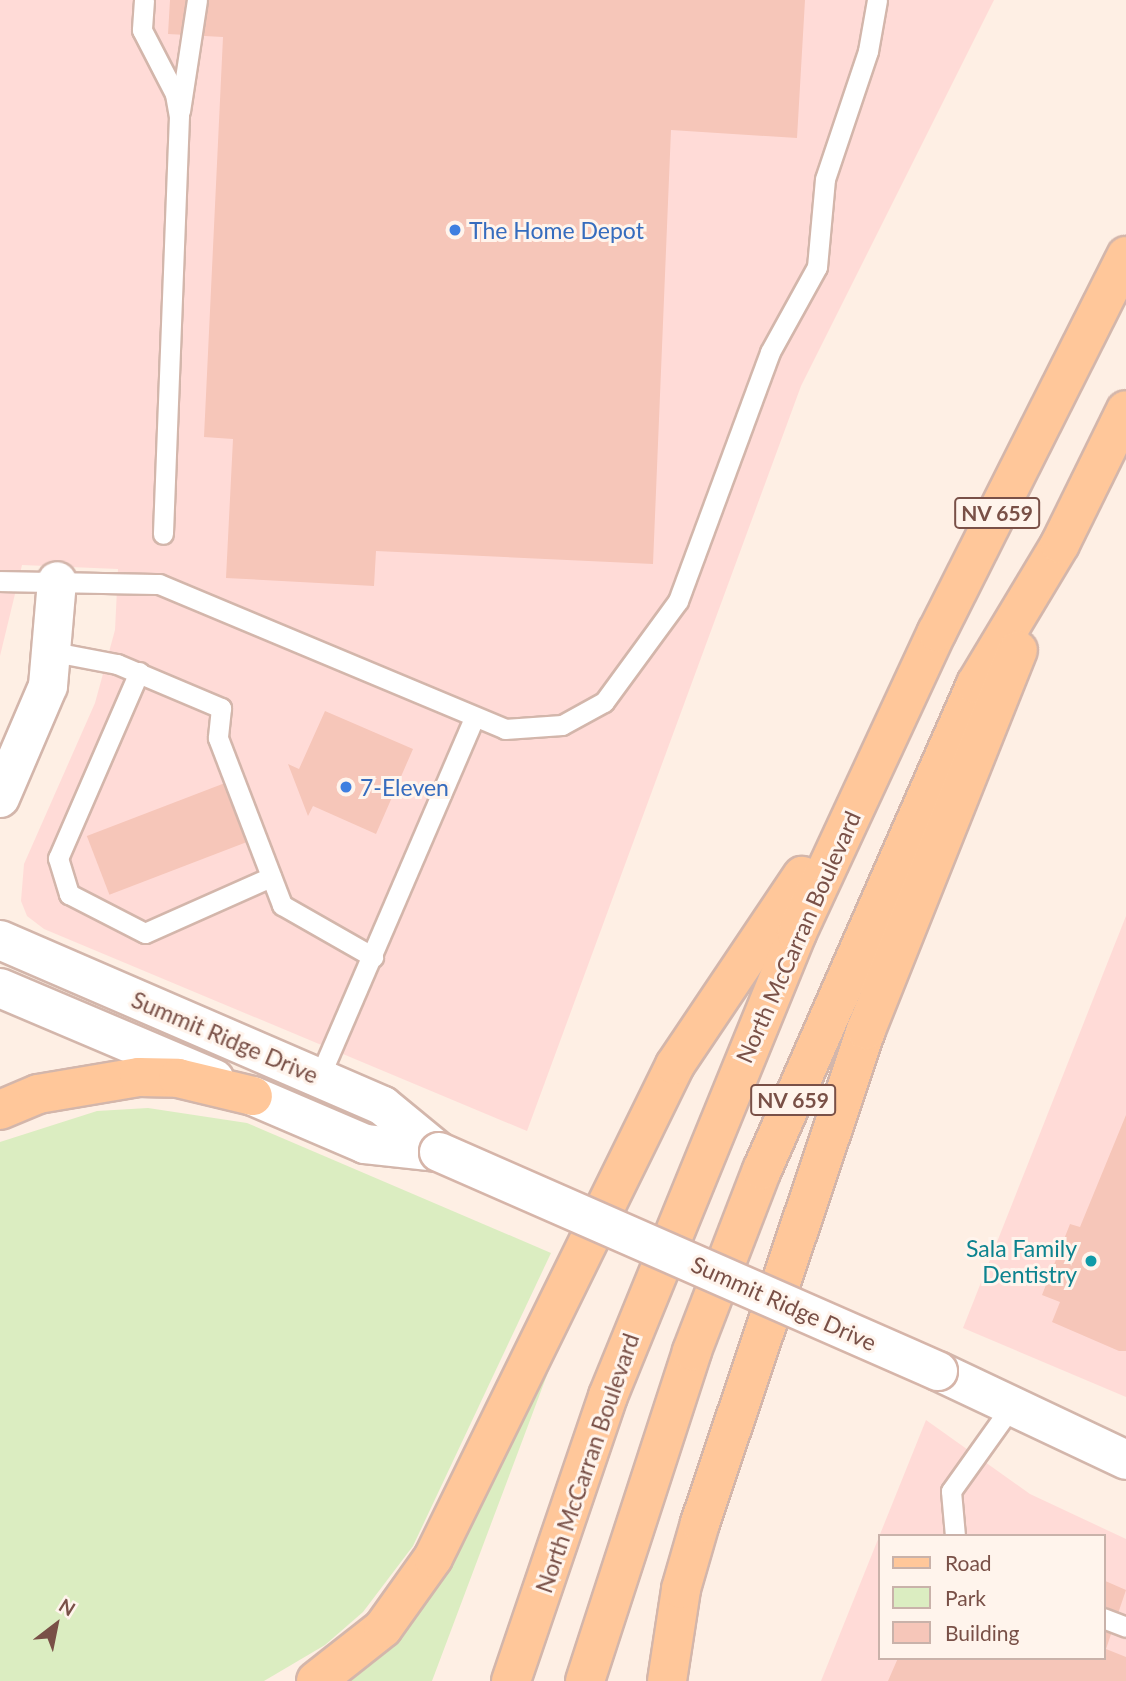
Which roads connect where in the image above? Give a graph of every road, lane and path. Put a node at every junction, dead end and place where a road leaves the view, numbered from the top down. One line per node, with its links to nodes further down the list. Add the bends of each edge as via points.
1 (144, 0): 4 (lane, via 142,30 175,94)
2 (197, 0): 4 (lane)
3 (877, 0): 13 (lane, via 868,51 825,179 817,267 771,352 678,601 621,683 585,715 532,732)
4 (179, 116): 7 (lane)
5 (1126, 256): 15 (main road, North McCarran Boulevard / NV 659)
6 (1126, 411): 8 (main road, NV 659)
7 (163, 534)
8 (1060, 544): 32 (main road, NV 659, via 965,707 762,1170 692,1351); 33 (main road, via 866,1030 696,1536)
9 (57, 581): 10 (lane); 11 (street); 13 (lane, via 139,582 177,589)
10 (0, 582)
11 (54, 652): 12 (lane); 14 (street, via 48,686)
12 (139, 672): 17 (lane, via 221,708 218,738); 17 (lane, via 58,858 69,894 145,933)
13 (473, 720): 19 (lane)
14 (6, 750): 16 (street)
15 (872, 773): 30 (main road, via 675,1065 422,1576 383,1628); 31 (main road, North McCarran Boulevard / NV 659, via 669,1237)
16 (0, 798)
17 (271, 877): 19 (lane, via 294,916)
18 (0, 940): 21 (street, Summit Ridge Drive)
19 (373, 957): 21 (lane)
20 (0, 988): 22 (street, Summit Ridge Drive)
21 (319, 1078): 24 (street, Summit Ridge Drive, via 383,1106)
22 (253, 1096): 23 (main road, via 178,1078 139,1077 38,1094); 24 (street, Summit Ridge Drive, via 365,1144)
23 (0, 1110)
24 (439, 1152): 25 (street, Summit Ridge Drive, bridge)
25 (1013, 1404): 26 (street, Summit Ridge Drive); 27 (lane, via 951,1491)
26 (1126, 1460)
27 (955, 1534)
28 (1105, 1619): 29 (lane)
29 (1126, 1627)
30 (316, 1681)
31 (511, 1681)
32 (585, 1681)
33 (667, 1681)

